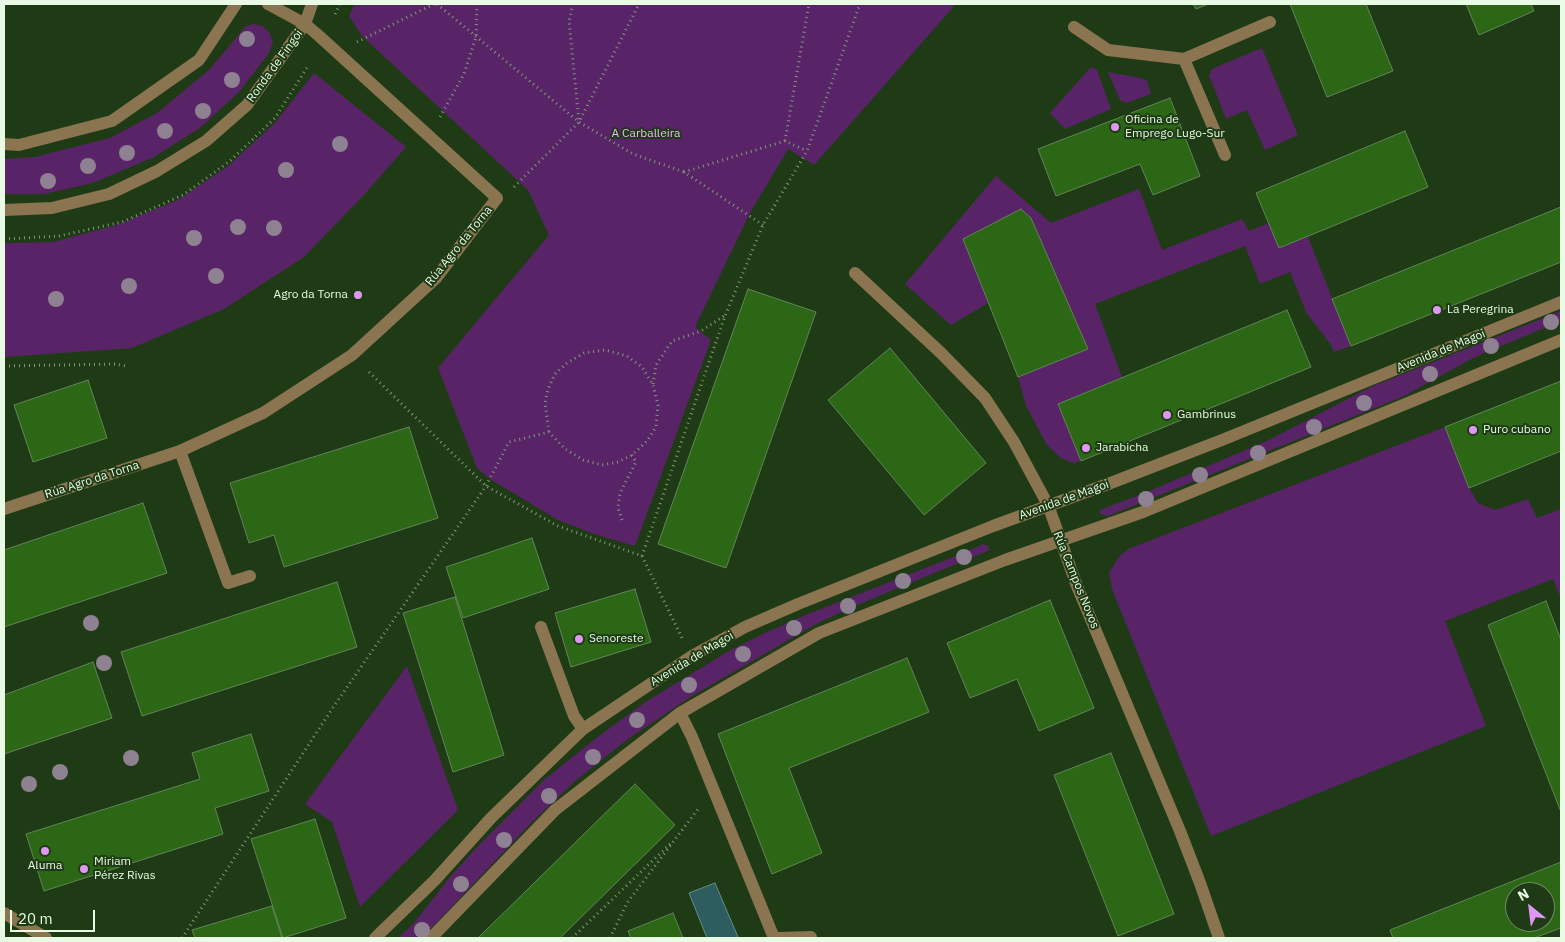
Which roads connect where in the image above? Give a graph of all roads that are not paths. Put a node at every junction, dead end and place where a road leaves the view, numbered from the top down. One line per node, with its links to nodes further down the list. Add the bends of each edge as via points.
1 (236, 4): 8 (street, via 199,60 112,121 19,145)
2 (268, 4): 5 (street, Ronda de Fingoi)
3 (312, 4): 5 (street, Ronda de Fingoi)
4 (1270, 22): 7 (street)
5 (304, 24): 10 (street, Ronda de Fingoi, via 247,105 206,141 109,194 52,208); 14 (street, Rúa Agro da Torna, via 497,198 436,278 352,355 263,413)
6 (1074, 27): 7 (street, via 1108,50)
7 (1184, 59): 9 (street)
8 (4, 144)
9 (1225, 155)
10 (4, 210)
11 (855, 273): 15 (street, Rúa Campos Novos, via 985,398 1014,442)
12 (1561, 302): 15 (street, Avenida de Magoi, via 1213,444)
13 (1561, 340): 17 (street, via 1152,508)
14 (180, 451): 16 (street, Rúa Agro da Torna); 18 (street, via 228,583)
15 (1048, 506): 17 (street, Rúa Campos Novos); 21 (street, Avenida de Magoi, via 745,627 692,656)
16 (4, 509)
17 (1060, 541): 20 (street, via 819,633); 29 (street, Rúa Campos Novos, via 1180,831)
18 (250, 576)
19 (541, 627): 21 (street, via 574,716)
20 (680, 713): 26 (street, via 555,810); 27 (street)
21 (583, 729): 25 (street, Avenida de Magoi)
22 (4, 913): 24 (street)
23 (811, 937): 28 (street)
24 (46, 938)
25 (375, 938)
26 (431, 938)
27 (774, 938)
28 (779, 938)
29 (1219, 938)

